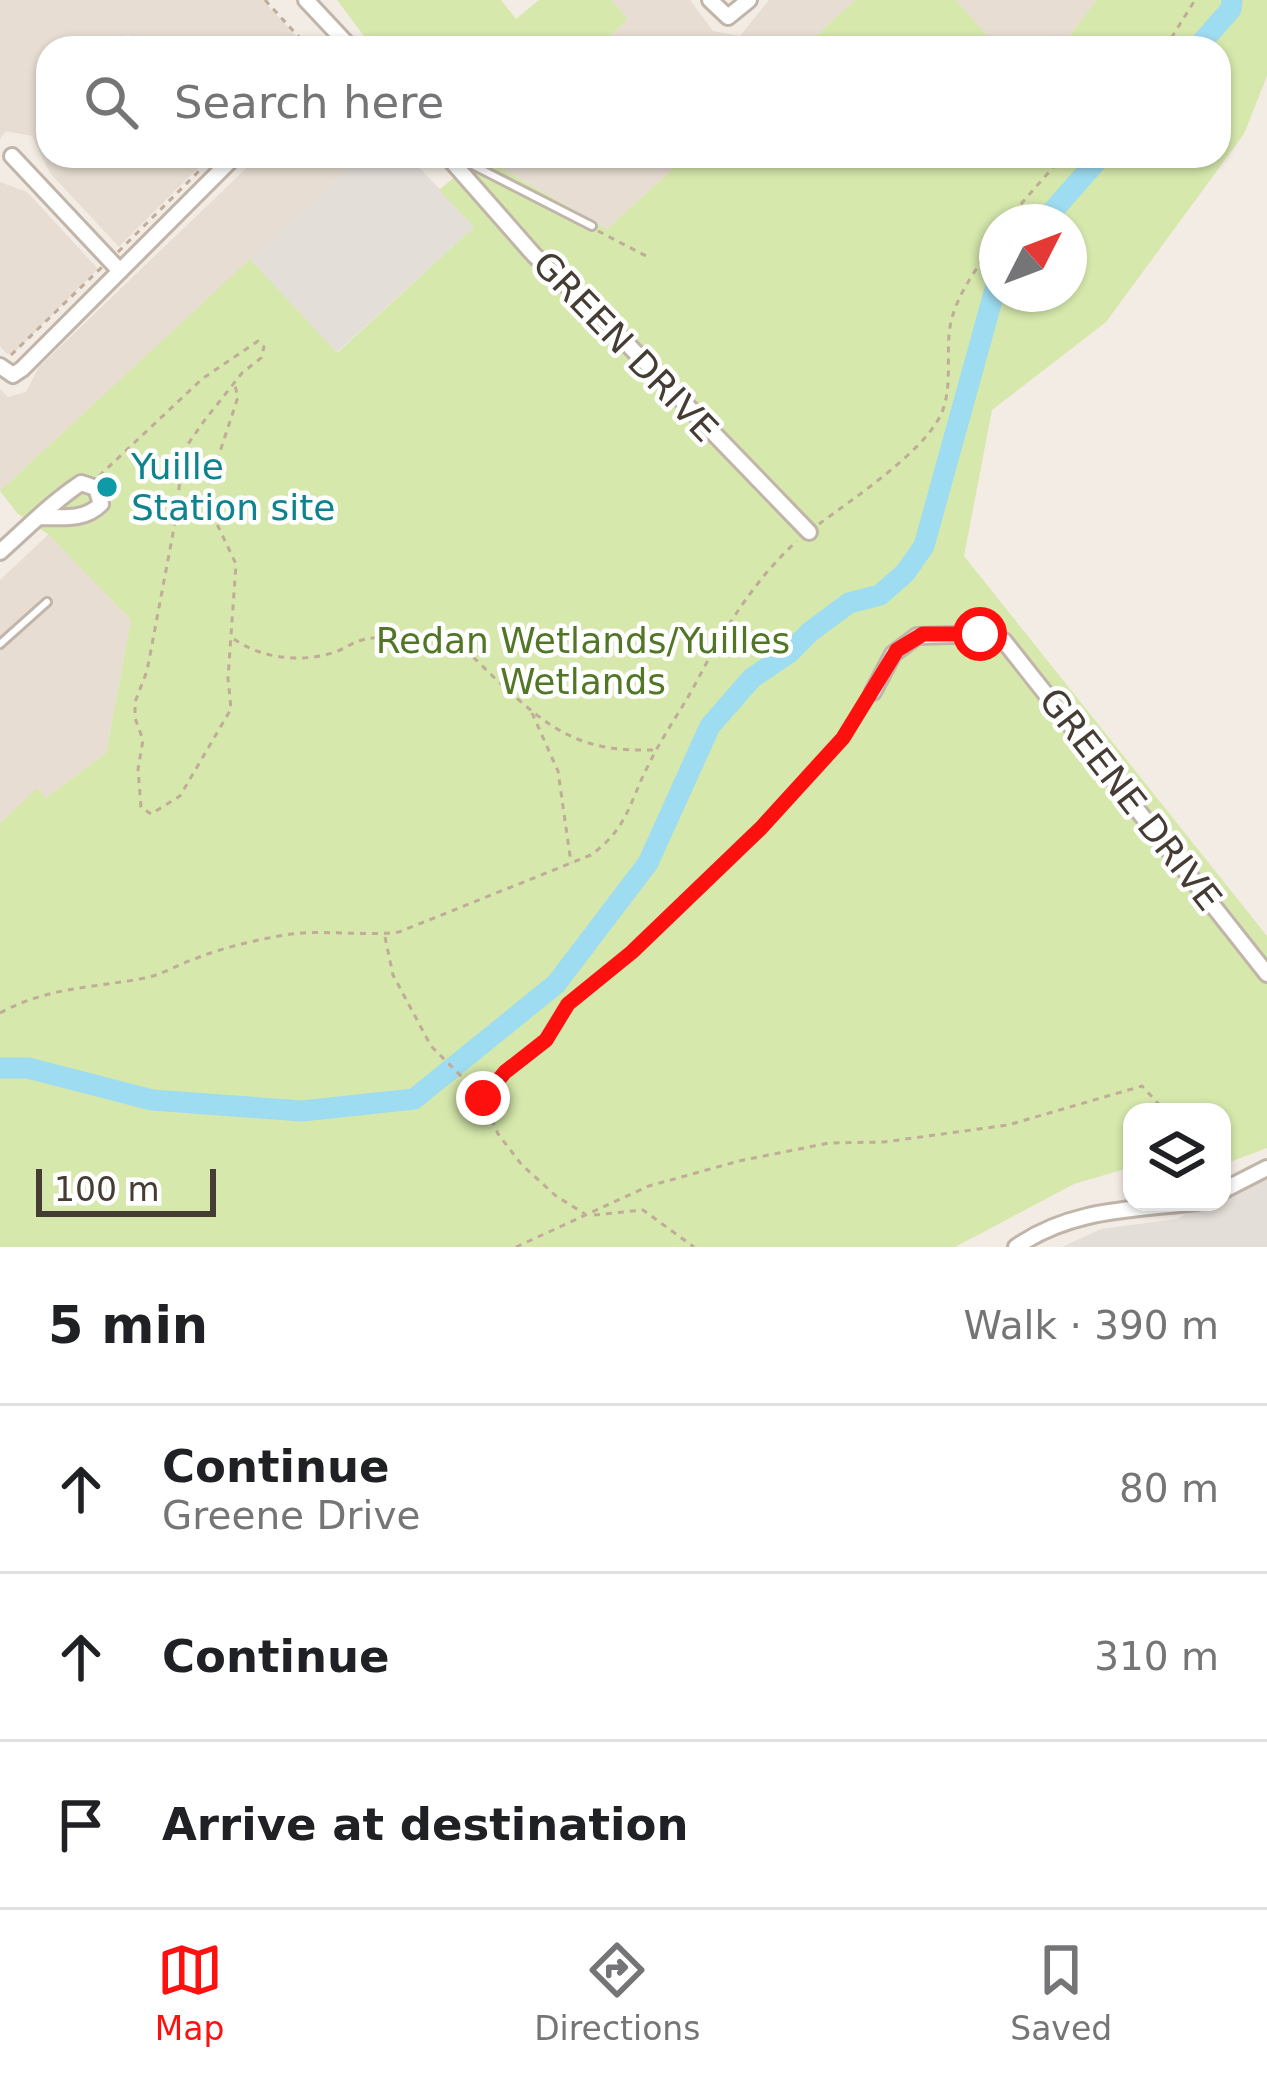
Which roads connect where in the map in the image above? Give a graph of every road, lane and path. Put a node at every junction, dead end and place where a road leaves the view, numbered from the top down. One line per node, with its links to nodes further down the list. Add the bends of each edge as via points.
1 (265, 0): 6 (path)
2 (306, 0): 7 (street)
3 (710, 0): 4 (street, via 728,17)
4 (749, 0)
5 (1195, 0): 8 (path)
6 (298, 36)
7 (340, 36)
8 (1172, 36)
9 (12, 156): 18 (street)
10 (213, 168): 18 (street)
11 (213, 168): 18 (path)
12 (461, 168): 24 (street, GREEN DRIVE, via 534,254)
13 (475, 168): 16 (lane)
14 (1052, 168): 15 (path)
15 (1021, 204)
16 (592, 226): 17 (path)
17 (648, 256)
18 (114, 265): 20 (path); 20 (street, via 22,369 13,375)
19 (979, 269): 24 (path, via 951,320 940,418 878,480)
20 (1, 359)
21 (234, 382): 22 (path, via 261,358 258,341 202,379); 27 (path, via 238,397 209,484 236,564); 27 (path, via 186,447 135,702 143,740 138,793 151,814 180,796 225,724)
22 (89, 486): 23 (street, via 81,483); 23 (street, via 101,504 94,511)
23 (40, 517): 25 (street)
24 (808, 532): 31 (path, via 753,588)
25 (0, 552)
26 (47, 602): 28 (lane)
27 (232, 638): 30 (path, via 260,653 308,657 367,638 435,638 457,645)
28 (0, 644)
29 (873, 692): 34 (street, GREENE DRIVE, via 893,654 917,636 1004,640); 36 (path, via 843,738 761,828 568,1004 546,1040)
30 (528, 706): 31 (path, via 584,745); 32 (path, via 558,771)
31 (656, 750): 32 (path, via 613,839)
32 (572, 865): 33 (path)
33 (384, 934): 35 (path, via 280,936 143,979 34,996); 36 (path, via 394,975 431,1046)
34 (1267, 974)
35 (0, 1013)
36 (483, 1098): 41 (path, via 522,1165)
37 (1158, 1103): 41 (path, via 1142,1086 1008,1125 829,1143 649,1186)
38 (1267, 1168): 39 (street)
39 (1231, 1186)
40 (1123, 1208): 44 (street, via 1038,1232)
41 (588, 1215): 42 (path); 43 (path, via 643,1210)
42 (516, 1247)
43 (694, 1247)
44 (1016, 1247)

